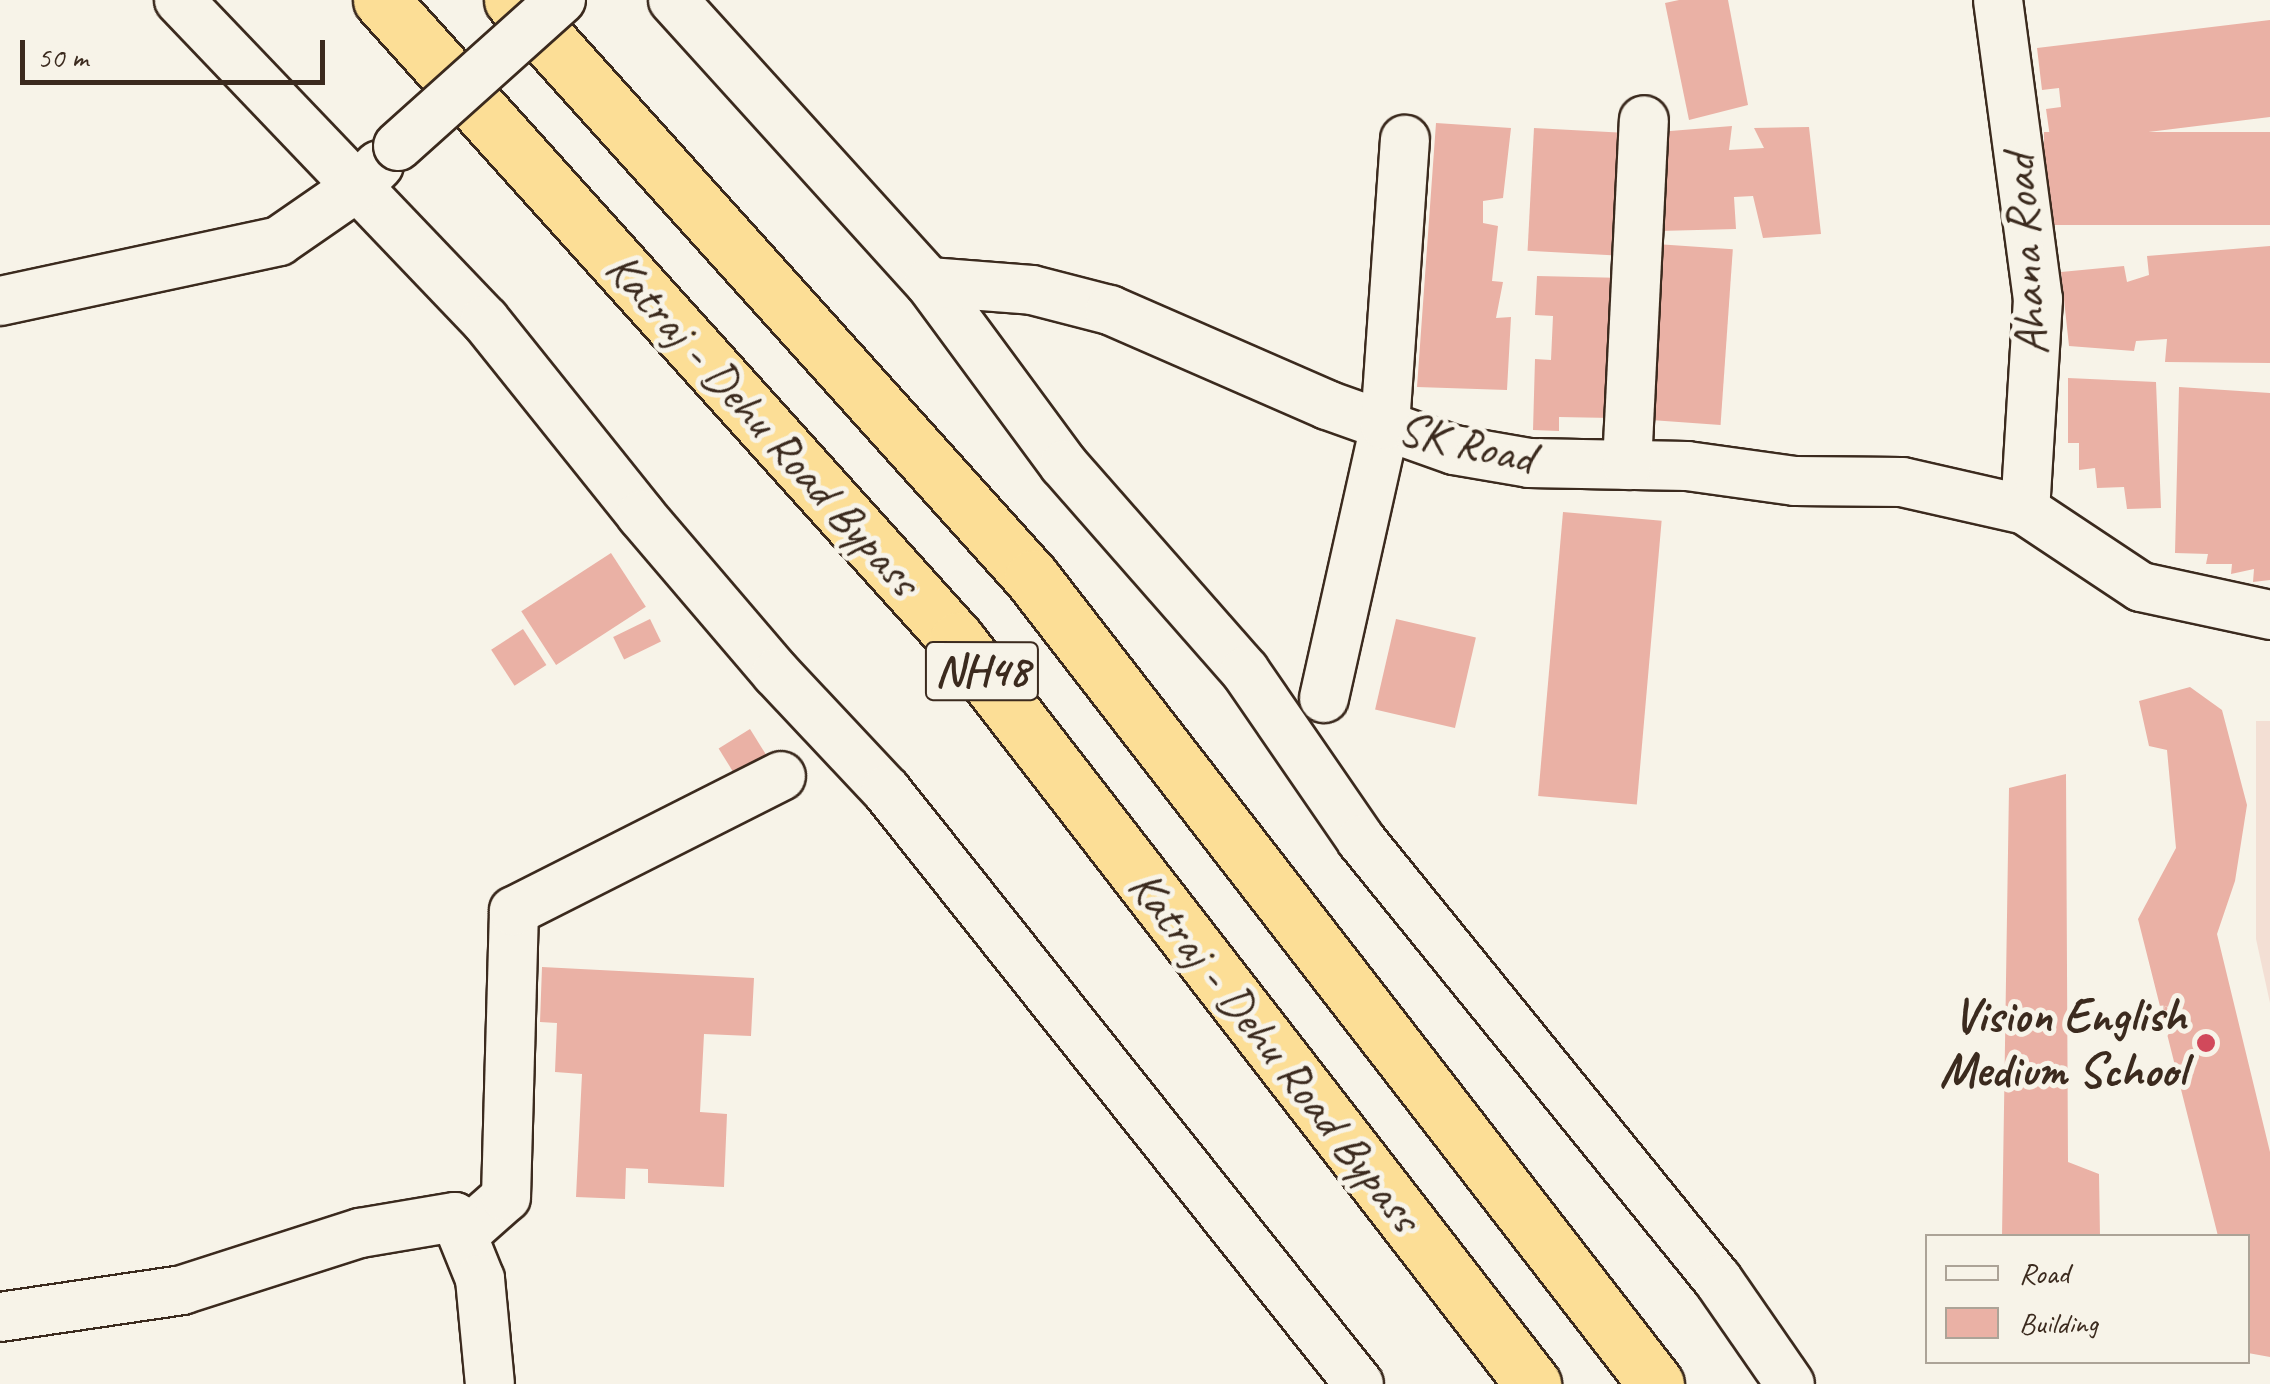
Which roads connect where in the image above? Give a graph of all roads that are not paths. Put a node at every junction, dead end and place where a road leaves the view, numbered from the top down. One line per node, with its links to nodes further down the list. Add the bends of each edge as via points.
1 (179, 0): 9 (street)
2 (381, 0): 22 (highway, Katraj - Dehu Road Bypass / NH48, via 958,640)
3 (512, 0): 23 (highway, Katraj - Dehu Road Bypass / NH48, via 1032,578)
4 (561, 0): 9 (street, bridge)
5 (673, 0): 10 (street)
6 (1998, 0): 14 (street, Ahana Road, via 2038,299)
7 (1644, 120): 13 (street)
8 (1405, 140): 12 (street)
9 (357, 187): 11 (street, via 279,241); 21 (street, via 485,320 641,516 886,790)
10 (929, 282): 12 (street, SK Road, via 1032,290 1110,310); 24 (street, via 1064,465 1245,671 1361,840 1718,1280)
11 (0, 300)
12 (1385, 426): 13 (street, SK Road, via 1454,450 1529,464); 16 (street)
13 (1627, 465): 14 (street, SK Road, via 1902,482)
14 (2025, 510): 15 (street, via 2141,587)
15 (2270, 615)
16 (1324, 698)
17 (781, 776): 18 (street, via 514,911 506,1197)
18 (463, 1235): 19 (street, via 455,1216 360,1233 182,1290); 20 (street, via 480,1279)
19 (0, 1317)
20 (490, 1384)
21 (1359, 1384)
22 (1533, 1384)
23 (1656, 1384)
24 (1790, 1384)

